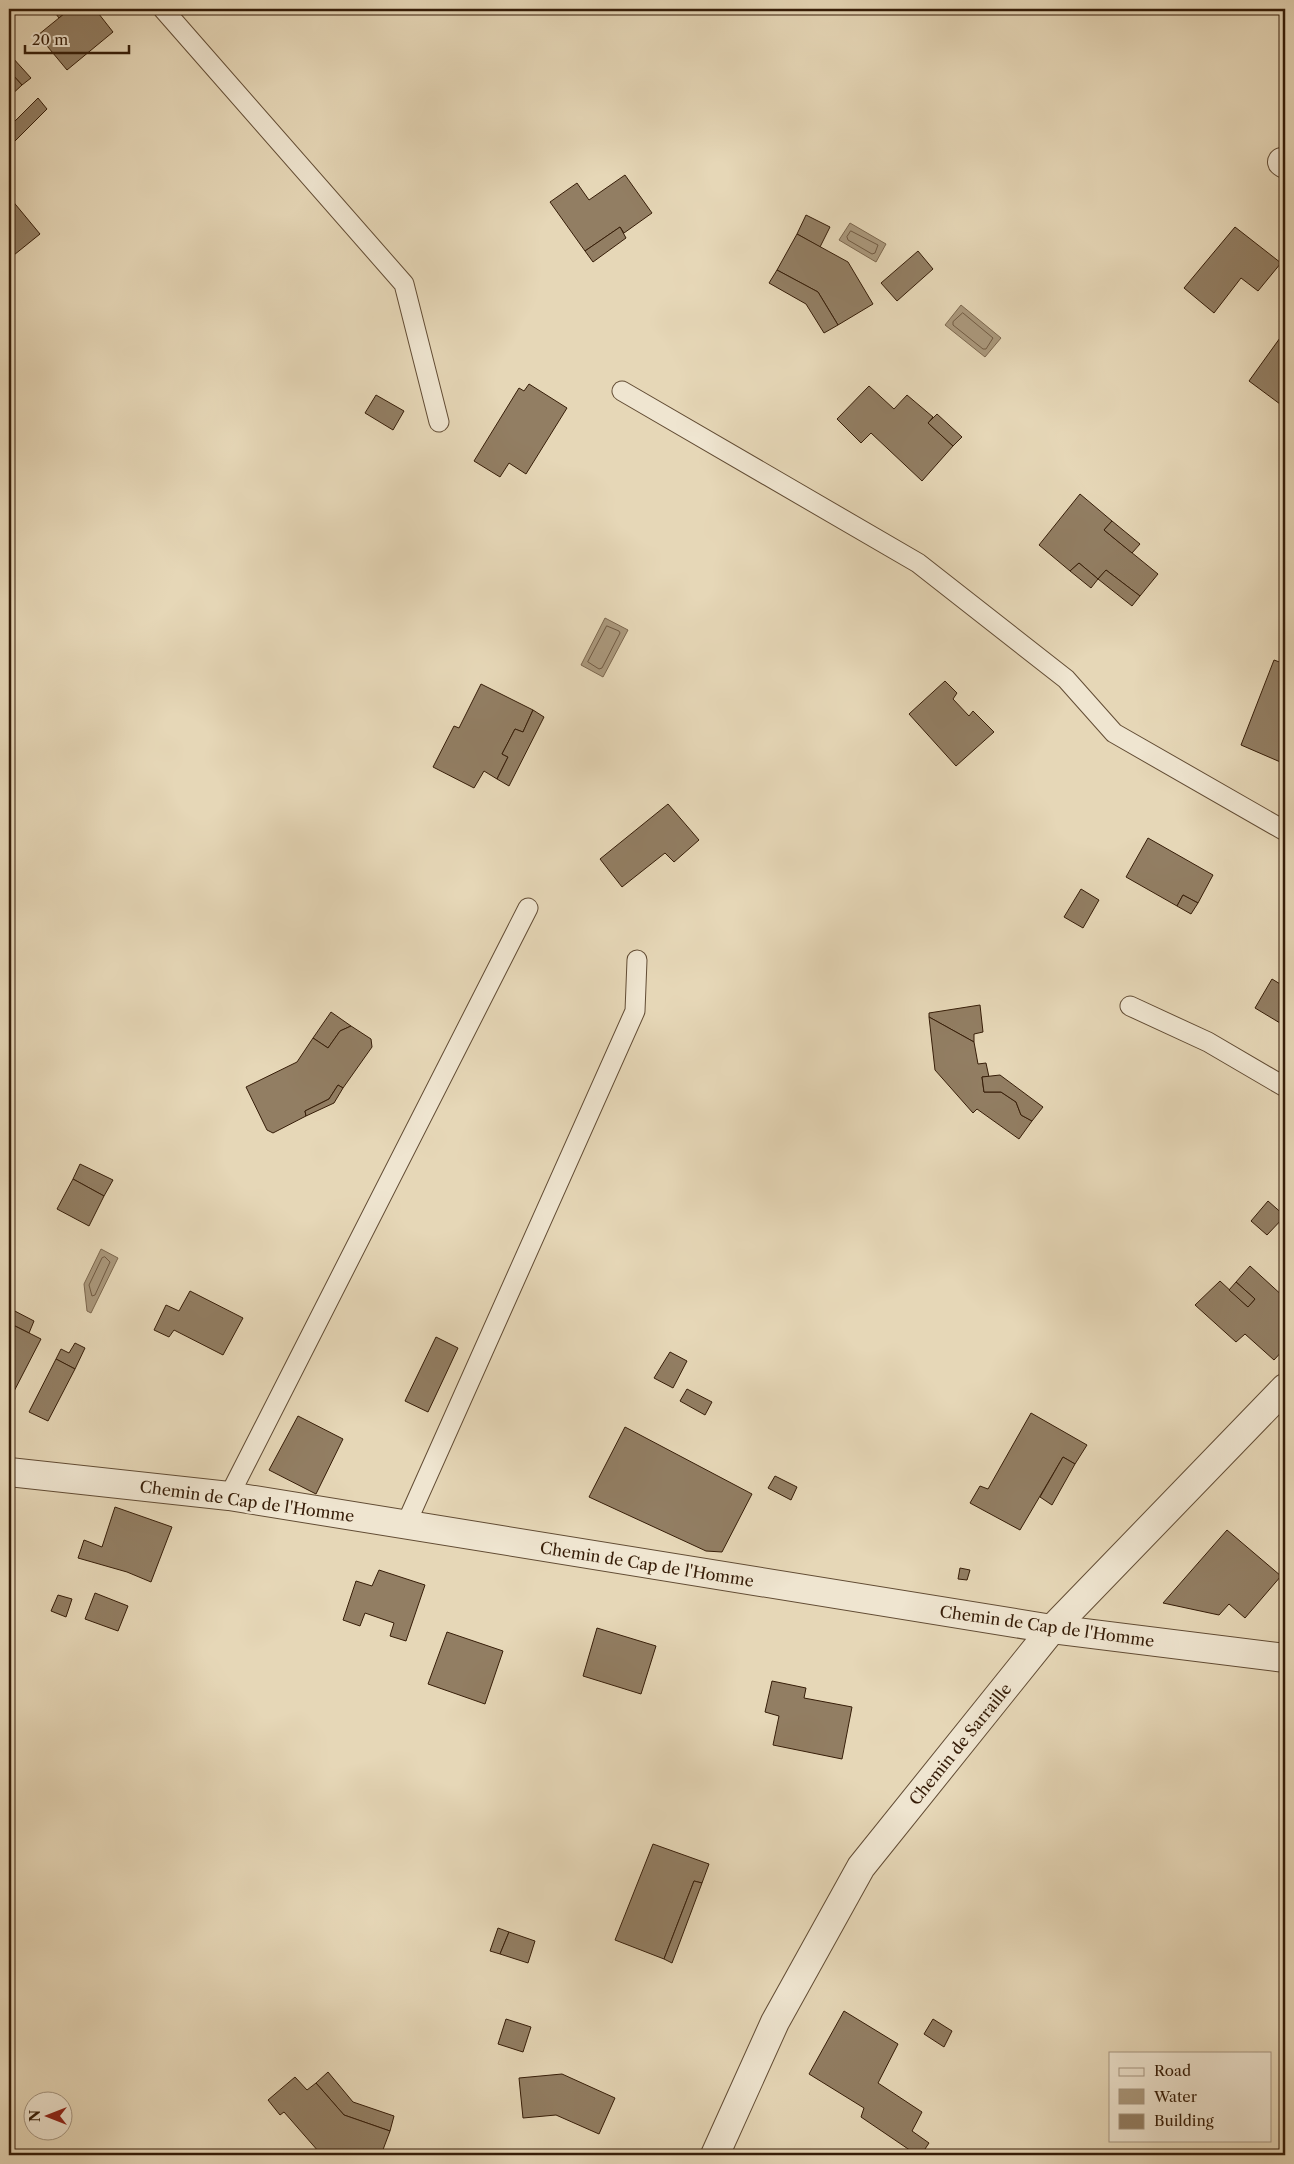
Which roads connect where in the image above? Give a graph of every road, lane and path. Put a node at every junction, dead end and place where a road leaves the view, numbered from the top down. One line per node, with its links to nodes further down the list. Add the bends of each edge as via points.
1 (163, 9): 3 (lane, via 404,284)
2 (622, 391): 4 (lane, via 918,563 1066,680 1114,733)
3 (439, 422)
4 (1285, 831)
5 (528, 908): 11 (lane)
6 (637, 960): 12 (lane, via 635,1011)
7 (1130, 1006): 8 (lane, via 1208,1042)
8 (1285, 1087)
9 (1285, 1388): 13 (street, Chemin de Sarraille)
10 (9, 1472): 11 (street, Chemin de Cap de l'Homme)
11 (230, 1496): 12 (street, Chemin de Cap de l'Homme)
12 (406, 1524): 13 (street, Chemin de Cap de l'Homme)
13 (1052, 1629): 14 (street, Chemin de Cap de l'Homme); 15 (street, Chemin de Sarraille, via 862,1867 775,2022)
14 (1285, 1658)
15 (715, 2155)

